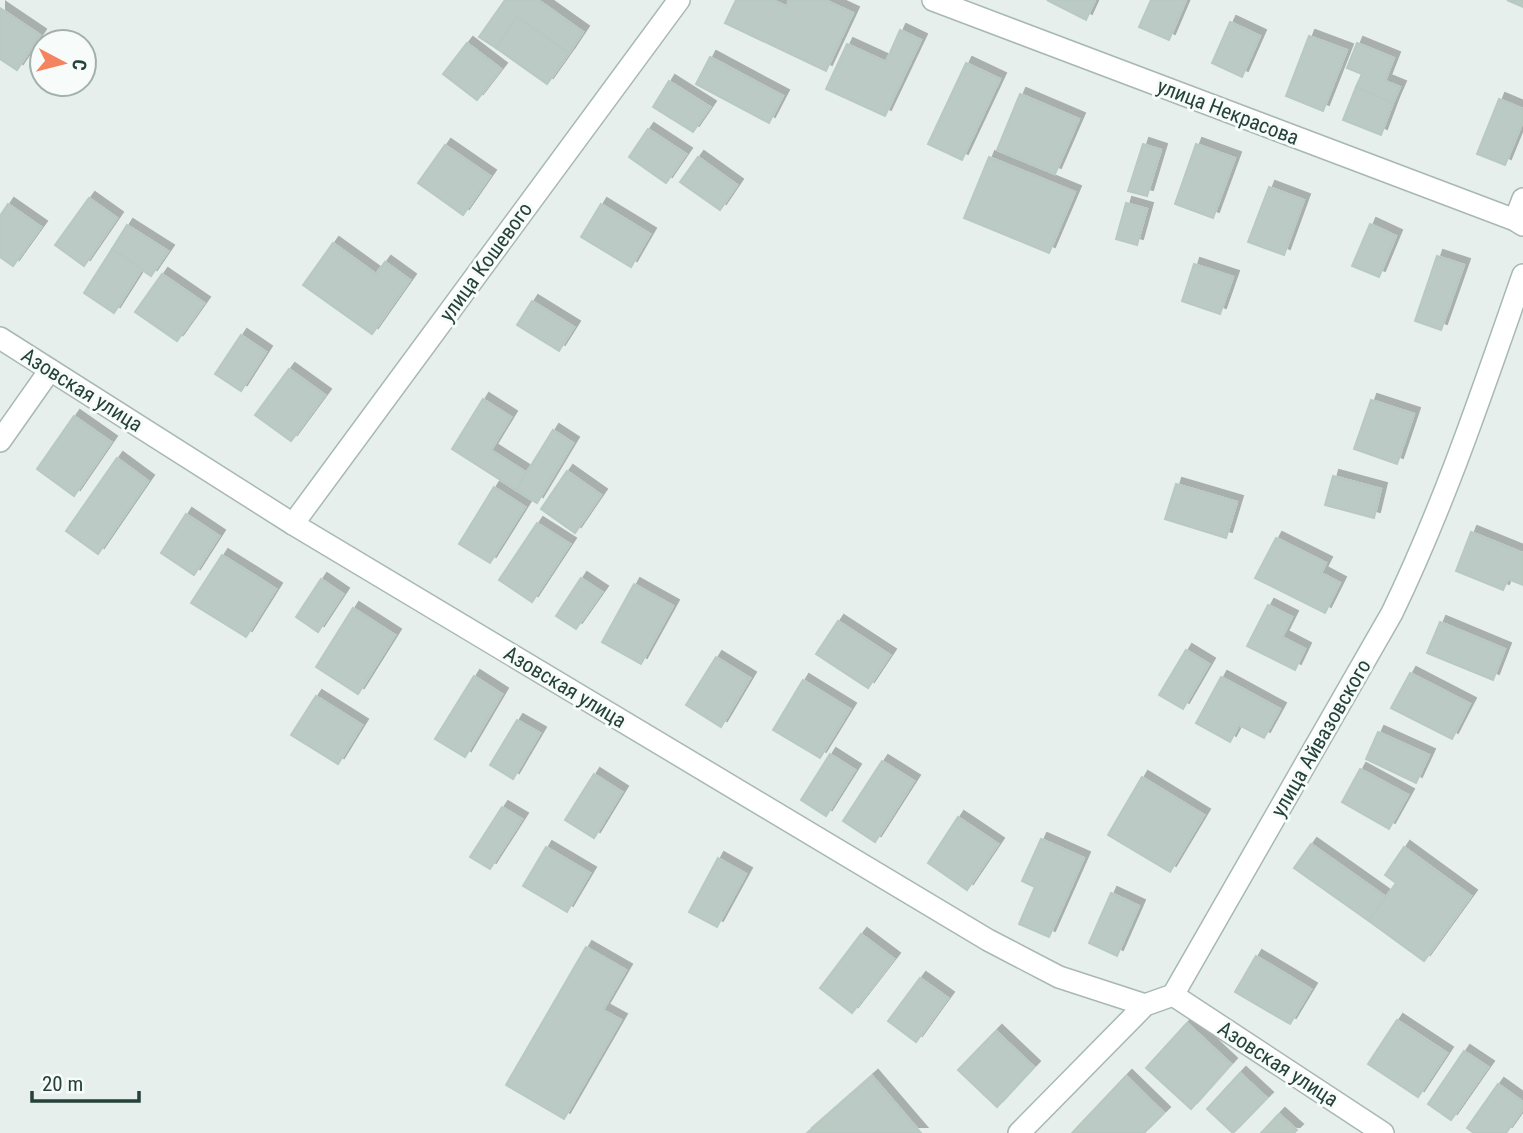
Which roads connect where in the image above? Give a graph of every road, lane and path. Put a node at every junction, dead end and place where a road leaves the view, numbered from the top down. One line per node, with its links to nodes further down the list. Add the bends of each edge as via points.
1 (679, 0): 9 (street, улица Кошевого)
2 (933, 0): 4 (street, улица Некрасова)
3 (1523, 199): 4 (street)
4 (1519, 222)
5 (1523, 275): 10 (street, улица Айвазовского, via 1421,554 1392,613)
6 (0, 338): 7 (street, Азовская улица)
7 (50, 370): 8 (street); 9 (street, Азовская улица)
8 (0, 441)
9 (293, 524): 11 (street, Азовская улица, via 988,940 1059,976)
10 (1173, 995): 11 (street); 13 (street, Азовская улица)
11 (1145, 1005): 12 (street)
12 (1019, 1133)
13 (1383, 1133)

